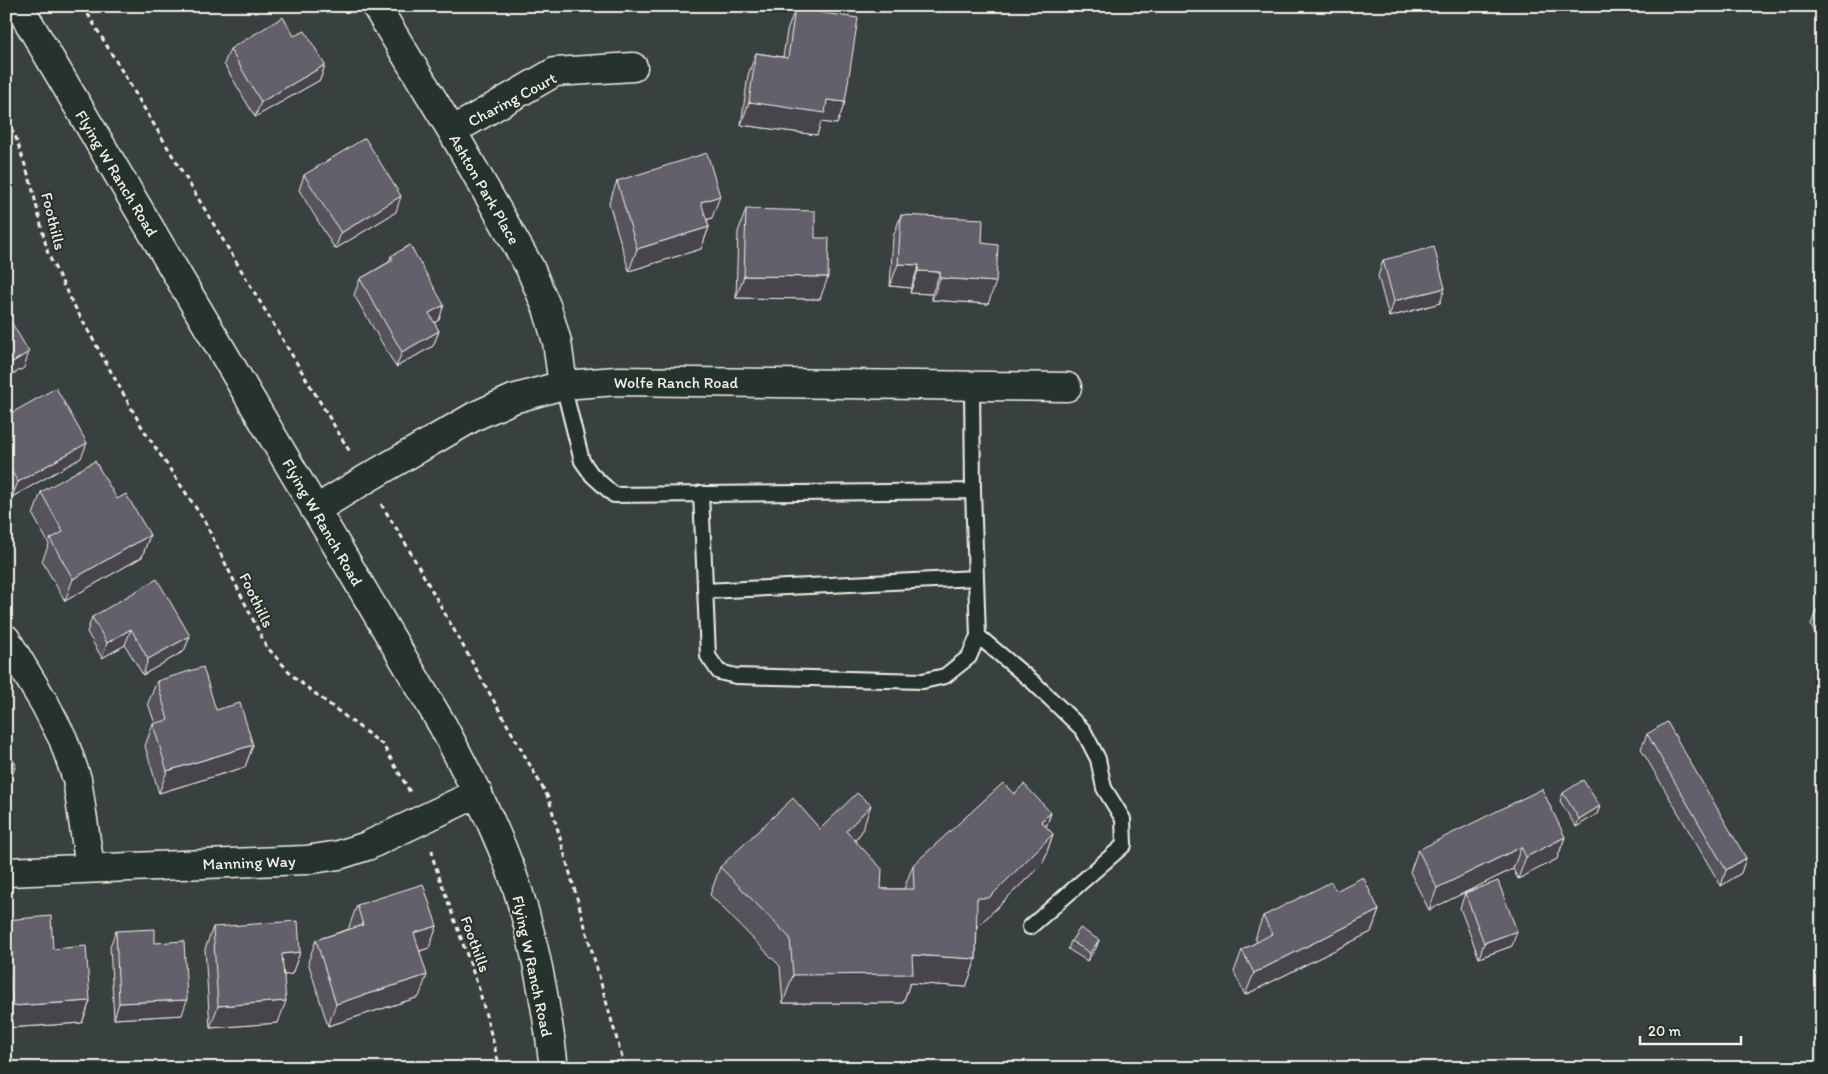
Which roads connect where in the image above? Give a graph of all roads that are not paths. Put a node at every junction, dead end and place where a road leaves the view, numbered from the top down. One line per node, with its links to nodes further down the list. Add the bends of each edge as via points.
1 (19, 6): 10 (street, Flying W Ranch Road)
2 (376, 6): 4 (street, Ashton Park Place)
3 (633, 67): 4 (street, Charing Court, via 554,72)
4 (452, 131): 5 (street, Ashton Park Place, via 530,268 557,342)
5 (563, 385): 6 (street, Wolfe Ranch Road, via 617,381); 9 (lane, via 582,461 614,495); 10 (street, Wolfe Ranch Road, via 513,399 475,416)
6 (972, 386): 7 (street, Wolfe Ranch Road); 8 (lane)
7 (1067, 387)
8 (973, 490): 9 (lane); 11 (lane)
9 (700, 493): 12 (lane)
10 (315, 510): 15 (street, Flying W Ranch Road, via 443,726)
11 (976, 578): 12 (lane); 13 (lane)
12 (705, 591): 13 (lane, via 708,656 719,672 736,676 923,681 945,676 969,657)
13 (978, 636): 18 (lane, via 1083,730 1098,759 1104,788 1123,819 1124,845)
14 (6, 639): 16 (street, via 63,739 77,779)
15 (478, 793): 16 (street, Manning Way, via 367,846 339,855 306,860); 19 (street, Flying W Ranch Road, via 525,914)
16 (90, 868): 17 (street, Manning Way)
17 (6, 872)
18 (1030, 927)
19 (554, 1068)

